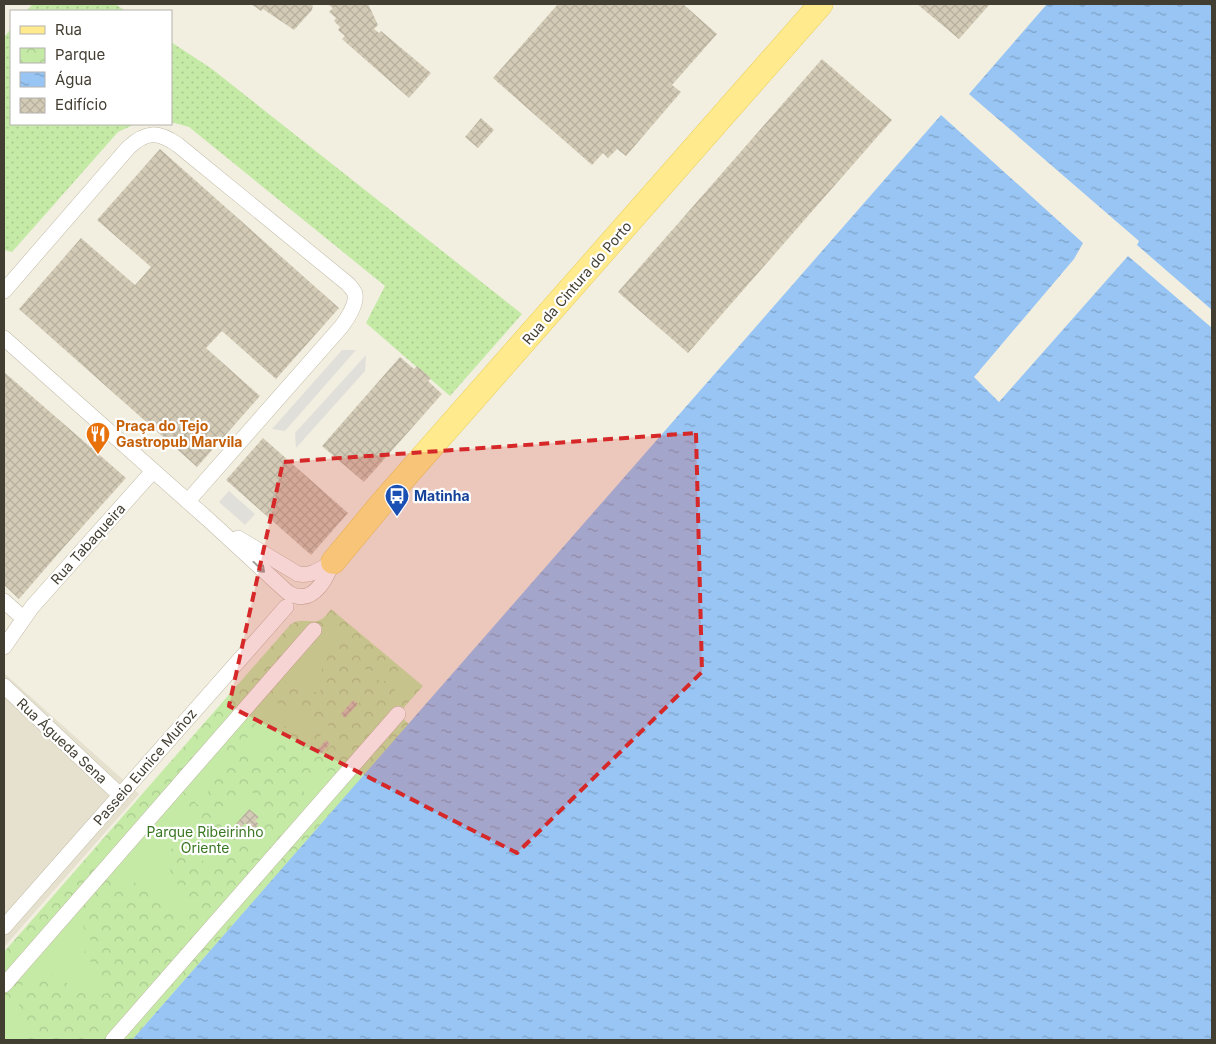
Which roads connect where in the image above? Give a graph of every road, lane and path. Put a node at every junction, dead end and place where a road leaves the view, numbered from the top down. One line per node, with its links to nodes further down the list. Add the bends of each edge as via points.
1 (821, 4): 7 (main road, Rua da Cintura do Porto)
2 (4, 291): 5 (street, via 128,148 143,136 150,135 164,136 178,145 348,284 355,293 354,304 341,328)
3 (4, 338): 4 (street)
4 (153, 471): 5 (street); 10 (street, Rua Tabaqueira)
5 (188, 501): 6 (street)
6 (211, 522): 7 (street, via 298,574 312,574); 7 (street, one-way to 7, via 279,586 297,596 307,595 318,588)
7 (333, 562)
8 (4, 601): 10 (street)
9 (286, 607): 15 (street, Passeio Eunice Muñoz)
10 (23, 618): 12 (street, Rua Tabaqueira)
11 (314, 630): 17 (street)
12 (4, 647)
13 (4, 686): 15 (street, Rua Águeda Sena)
14 (398, 714): 18 (street)
15 (120, 795): 16 (street, Passeio Eunice Muñoz)
16 (4, 927)
17 (4, 985)
18 (113, 1040)

